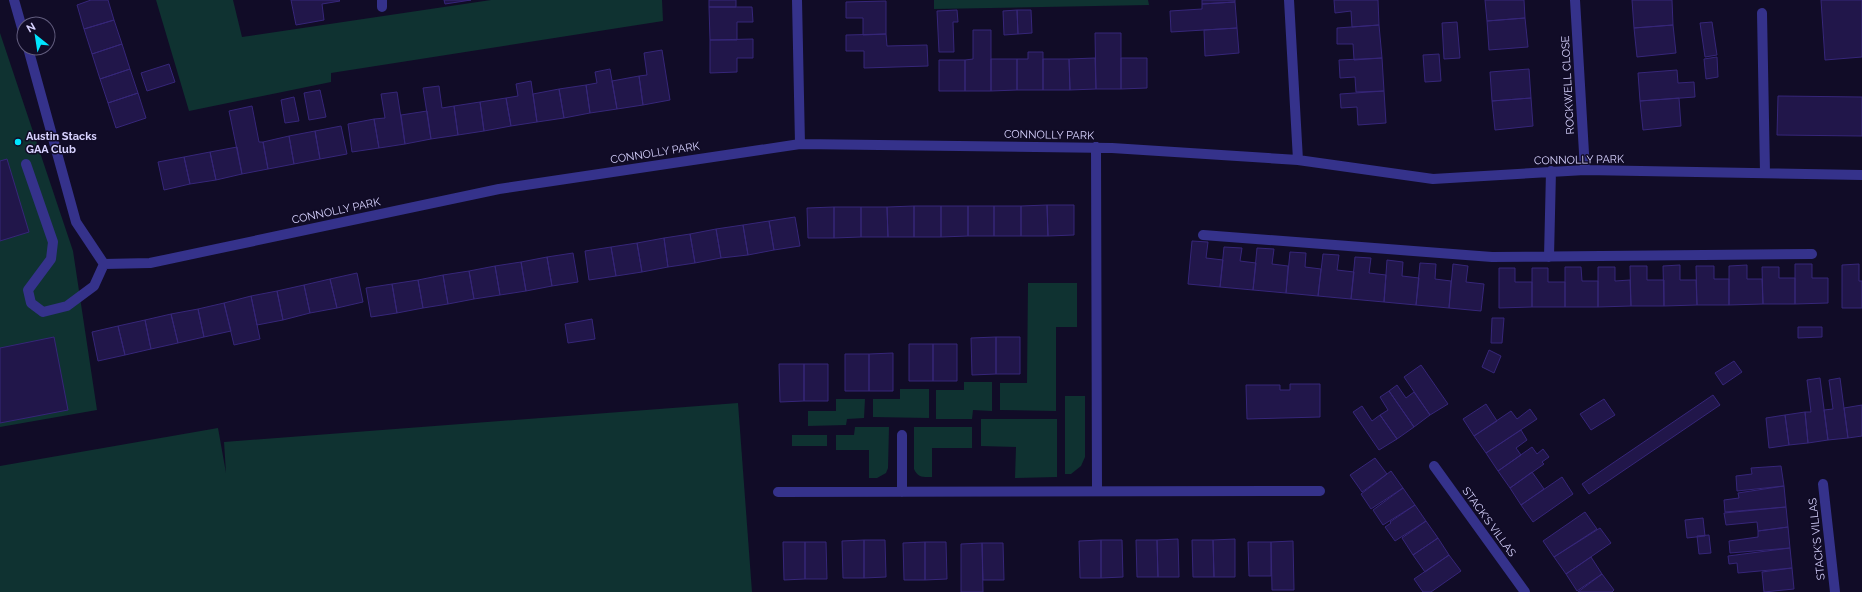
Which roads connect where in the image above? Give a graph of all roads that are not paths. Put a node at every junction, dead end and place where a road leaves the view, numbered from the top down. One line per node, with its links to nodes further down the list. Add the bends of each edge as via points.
1 (14, 0): 6 (street)
2 (797, 0): 8 (street)
3 (1290, 0): 10 (street)
4 (1575, 0): 12 (street, ROCKWELL CLOSE)
5 (1762, 13): 14 (street)
6 (19, 16)
7 (30, 56): 19 (street, via 76,222)
8 (800, 144): 9 (street, CONNOLLY PARK); 19 (street, CONNOLLY PARK, via 499,189 150,263)
9 (1096, 147): 10 (street, CONNOLLY PARK); 23 (street)
10 (1298, 160): 13 (street, CONNOLLY PARK, via 1433,179)
11 (26, 164): 19 (street, via 53,242 50,259 28,290 31,303 43,312 67,306 94,286)
12 (1585, 170): 13 (street, CONNOLLY PARK); 14 (street, CONNOLLY PARK)
13 (1551, 172): 18 (street)
14 (1765, 173): 15 (street, CONNOLLY PARK)
15 (1862, 175)
16 (1203, 234): 18 (street, via 1492,257)
17 (1812, 254): 18 (street)
18 (1549, 257)
19 (104, 264)
20 (902, 435): 26 (street)
21 (1434, 466): 27 (street, STACK'S VILLAS)
22 (1823, 484): 28 (street, STACK'S VILLAS)
23 (1097, 491): 24 (street); 26 (street)
24 (1320, 491)
25 (778, 492): 26 (street)
26 (902, 492)
27 (1524, 592)
28 (1834, 592)

